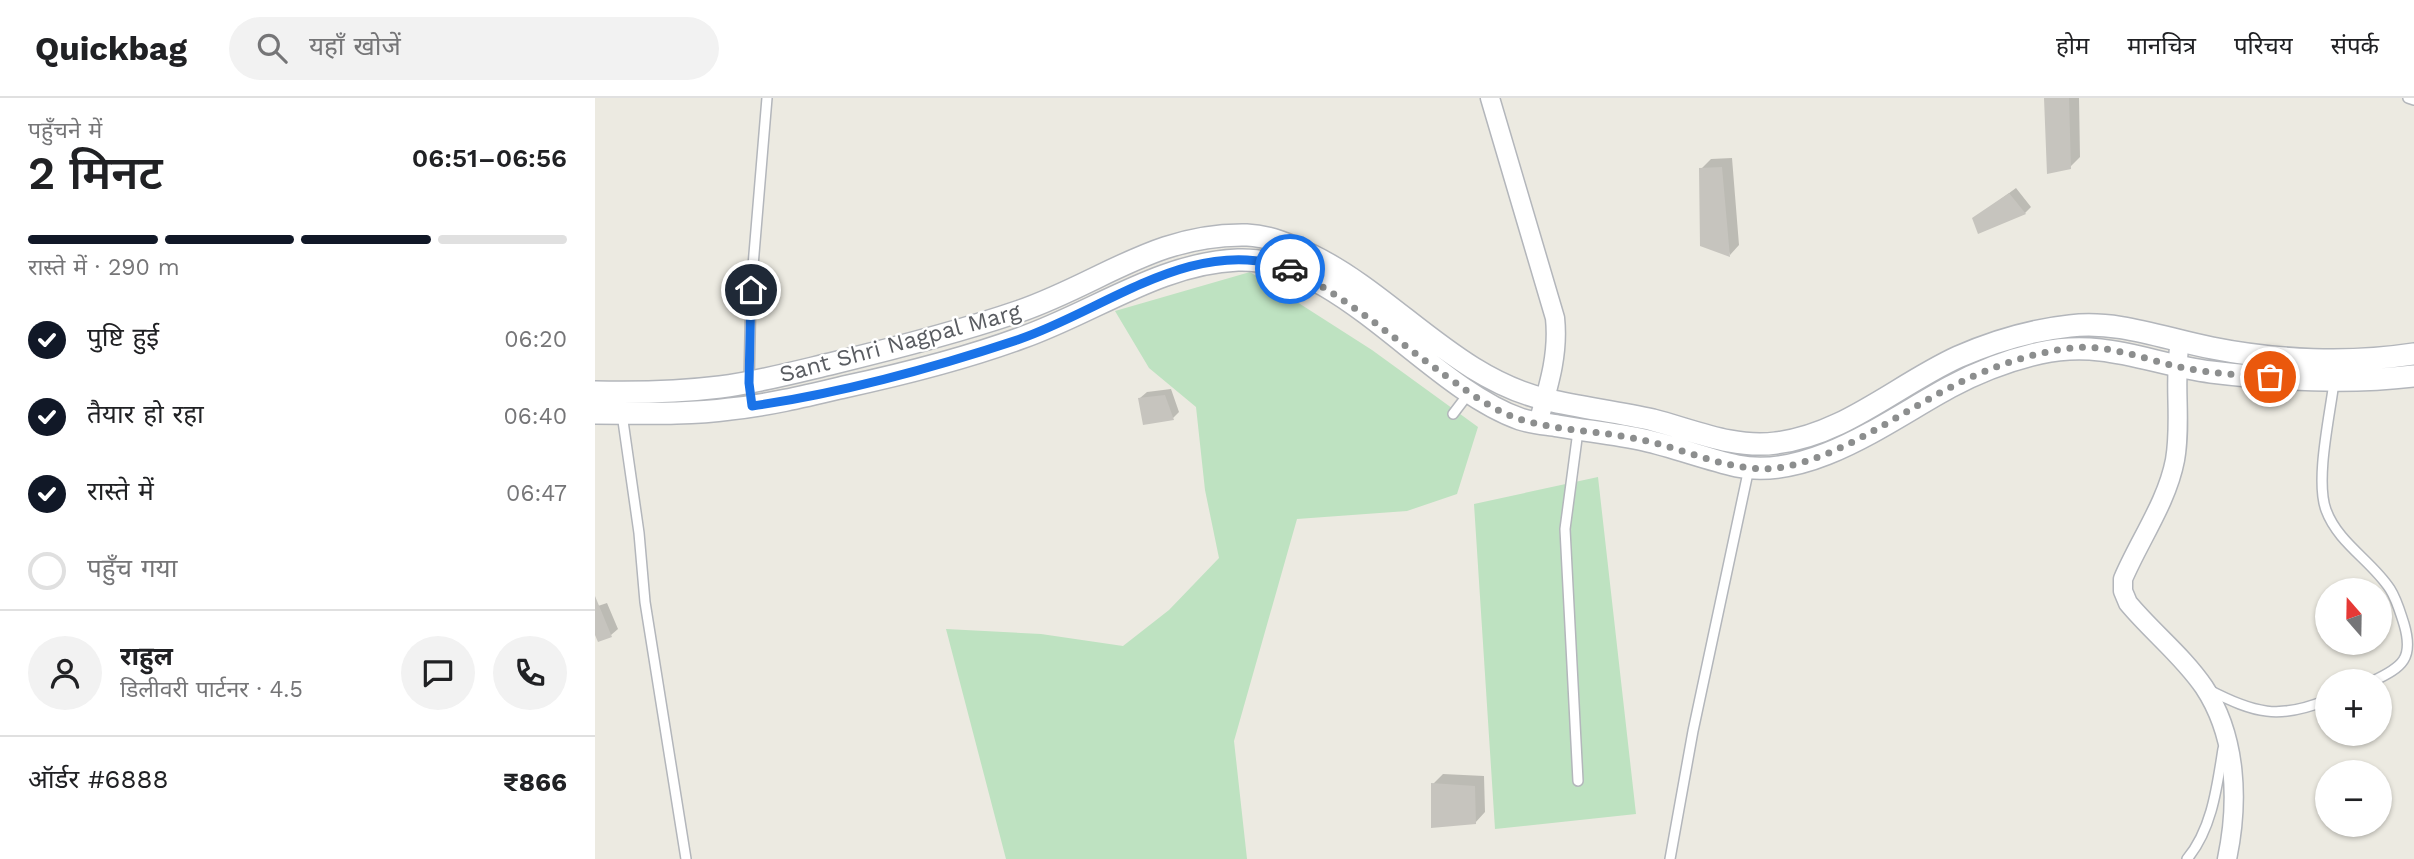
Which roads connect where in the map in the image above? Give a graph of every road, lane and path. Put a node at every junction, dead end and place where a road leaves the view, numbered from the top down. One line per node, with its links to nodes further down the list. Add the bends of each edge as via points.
1 (767, 98): 10 (lane, via 751,290)
2 (1490, 98): 13 (street, via 1555,318 1556,350)
3 (2408, 98): 4 (lane)
4 (2414, 100)
5 (2180, 341): 6 (street, Sant Shri Nagpal Marg, via 2256,355 2352,360); 7 (street); 13 (street, Sant Shri Nagpal Marg, via 2113,326 2073,325 2033,333 1958,357 1824,431 1770,444 1739,442)
6 (2414, 354)
7 (2176, 366): 9 (street, Sant Shri Nagpal Marg, via 2249,376); 20 (street, Sant Shri Nagpal Marg, via 2109,350 2074,347 2038,354 1955,384 1857,440 1823,454 1792,466); 22 (street, via 2175,460 2166,490 2123,579 2123,591 2136,613)
8 (2414, 376): 9 (street, Sant Shri Nagpal Marg)
9 (2334, 380): 21 (lane, via 2322,492 2326,510 2343,537 2391,590 2408,637 2408,654)
10 (749, 383): 11 (street, Sant Shri Nagpal Marg, via 683,391); 13 (street, Sant Shri Nagpal Marg, via 899,347 1023,310 1168,245 1194,238 1247,235 1270,237 1333,266 1478,372); 14 (lane)
11 (595, 392)
12 (1469, 393): 14 (street, Sant Shri Nagpal Marg, via 1321,284 1288,268 1240,260 1198,264 1170,273 1022,338 900,375); 17 (lane); 18 (street, Sant Shri Nagpal Marg, via 1520,419)
13 (1545, 399): 18 (street)
14 (752, 406): 16 (street, Sant Shri Nagpal Marg)
15 (595, 413): 16 (street, Sant Shri Nagpal Marg)
16 (622, 413): 26 (lane, via 645,602)
17 (1453, 414)
18 (1538, 423): 19 (street, Sant Shri Nagpal Marg)
19 (1578, 429): 20 (street, Sant Shri Nagpal Marg, via 1642,440); 25 (lane, via 1565,529)
20 (1749, 468): 27 (lane)
21 (2392, 670)
22 (2204, 688): 23 (lane, via 2272,713); 24 (street)
23 (2315, 705)
24 (2225, 738): 28 (lane, via 2214,803); 29 (street, via 2235,808)
25 (1578, 781)
26 (686, 859)
27 (1670, 859)
28 (2187, 859)
29 (2227, 859)

